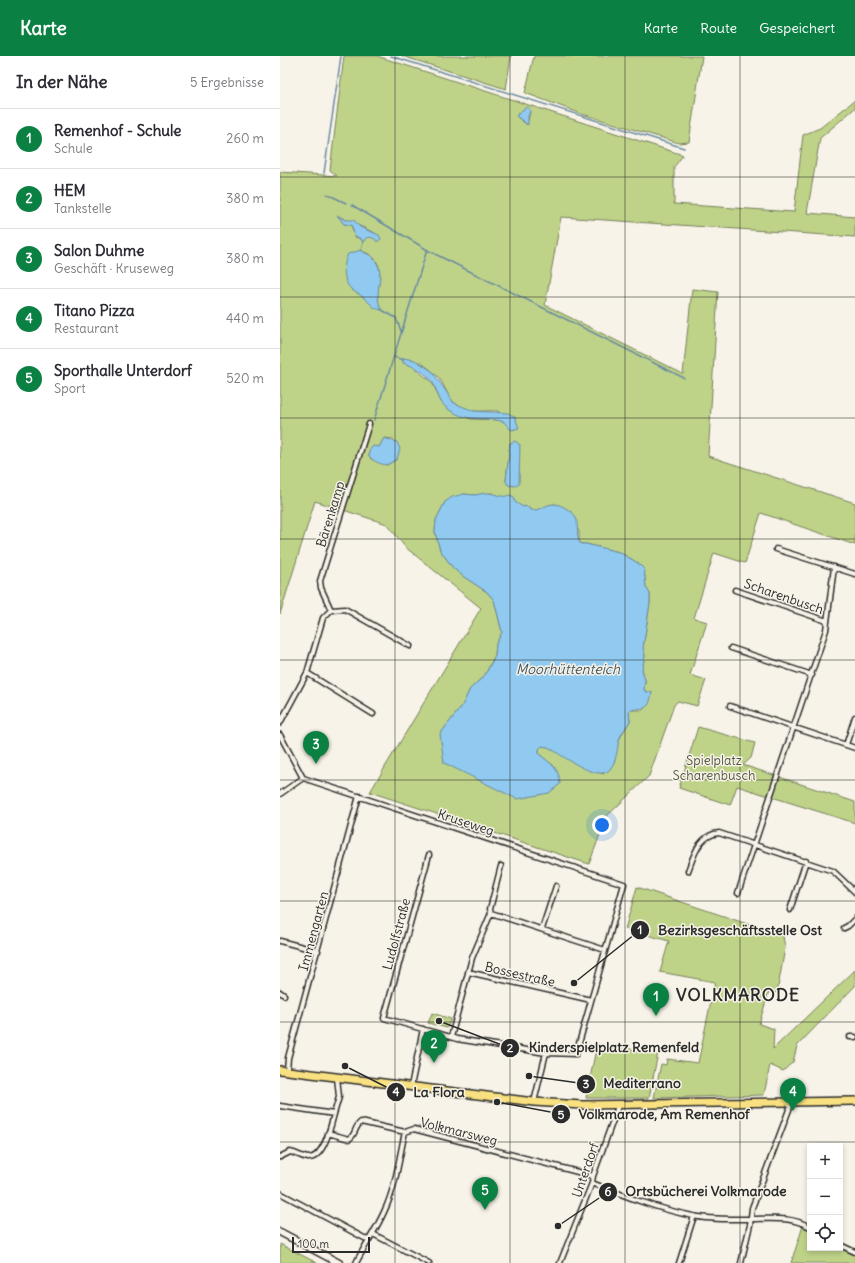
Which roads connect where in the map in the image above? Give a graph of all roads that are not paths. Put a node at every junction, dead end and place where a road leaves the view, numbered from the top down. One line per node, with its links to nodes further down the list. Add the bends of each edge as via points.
1 (369, 424): 6 (street, Bärenkamp, via 320,581)
2 (776, 549): 3 (street)
3 (834, 567): 4 (street); 7 (street, Scharenbusch)
4 (855, 574)
5 (735, 590): 7 (street, Scharenbusch)
6 (331, 610): 8 (street, via 345,608); 10 (street, via 323,618)
7 (827, 621): 11 (street, Scharenbusch)
8 (410, 646)
9 (731, 648): 11 (street)
10 (307, 672): 13 (street); 15 (street)
11 (812, 675): 16 (street, Scharenbusch)
12 (730, 706): 16 (street)
13 (373, 714)
14 (855, 717): 18 (street)
15 (280, 723)
16 (794, 727): 18 (street); 23 (street, Scharenbusch)
17 (280, 735): 20 (street)
18 (846, 745): 19 (street)
19 (855, 748)
20 (303, 778): 21 (street); 22 (street, Kruseweg)
21 (280, 794)
22 (359, 796): 37 (street, Kruseweg, via 624,884); 38 (street, Immengarten)
23 (754, 844): 25 (street); 27 (street, via 726,835 707,836 698,845); 30 (street, Scharenbusch)
24 (429, 855): 41 (street, Ludolfstraße, via 384,1018)
25 (806, 861): 29 (street, via 833,871); 31 (street)
26 (501, 866): 32 (street)
27 (688, 871)
28 (556, 886): 35 (street)
29 (855, 892)
30 (738, 893)
31 (790, 910)
32 (491, 913): 35 (street); 39 (street, via 480,935)
33 (855, 919): 34 (street)
34 (844, 928)
35 (542, 929): 37 (street)
36 (280, 941): 38 (street)
37 (605, 950): 40 (street)
38 (318, 951): 44 (street, Immengarten)
39 (468, 972): 40 (street, Bossestraße); 42 (street)
40 (591, 1000): 43 (street, via 576,1054)
41 (423, 1029): 42 (street); 46 (street)
42 (451, 1037): 43 (street)
43 (546, 1053): 48 (street)
44 (283, 1070): 45 (main road)
45 (338, 1077): 46 (main road); 52 (street, via 339,1097)
46 (411, 1086): 48 (main road)
47 (855, 1101): 49 (main road)
48 (534, 1102): 51 (main road)
49 (790, 1102): 51 (main road); 60 (street)
50 (280, 1106): 52 (street)
51 (618, 1106): 56 (street, Unterdorf)
52 (334, 1114): 54 (street)
53 (405, 1132): 54 (street, Volkmarsweg, via 361,1122 356,1127 353,1137 349,1139); 56 (street, Volkmarsweg, via 414,1129); 63 (street, via 388,1202)
54 (328, 1133): 55 (street, via 324,1145 314,1156 307,1158 290,1152)
55 (280, 1157)
56 (593, 1176): 57 (street, Unterdorf)
57 (592, 1183): 59 (street, via 645,1203); 70 (street, Unterdorf)
58 (280, 1193): 64 (street)
59 (694, 1216): 60 (street); 71 (street)
60 (750, 1219): 61 (street, via 790,1219); 72 (street)
61 (807, 1226)
62 (280, 1232): 67 (main road)
63 (373, 1234): 64 (street); 69 (street)
64 (368, 1240): 68 (street)
65 (843, 1246): 66 (street)
66 (855, 1252)
67 (339, 1263)
68 (356, 1263)
69 (429, 1263)
70 (560, 1263)
71 (679, 1263)
72 (741, 1263)

